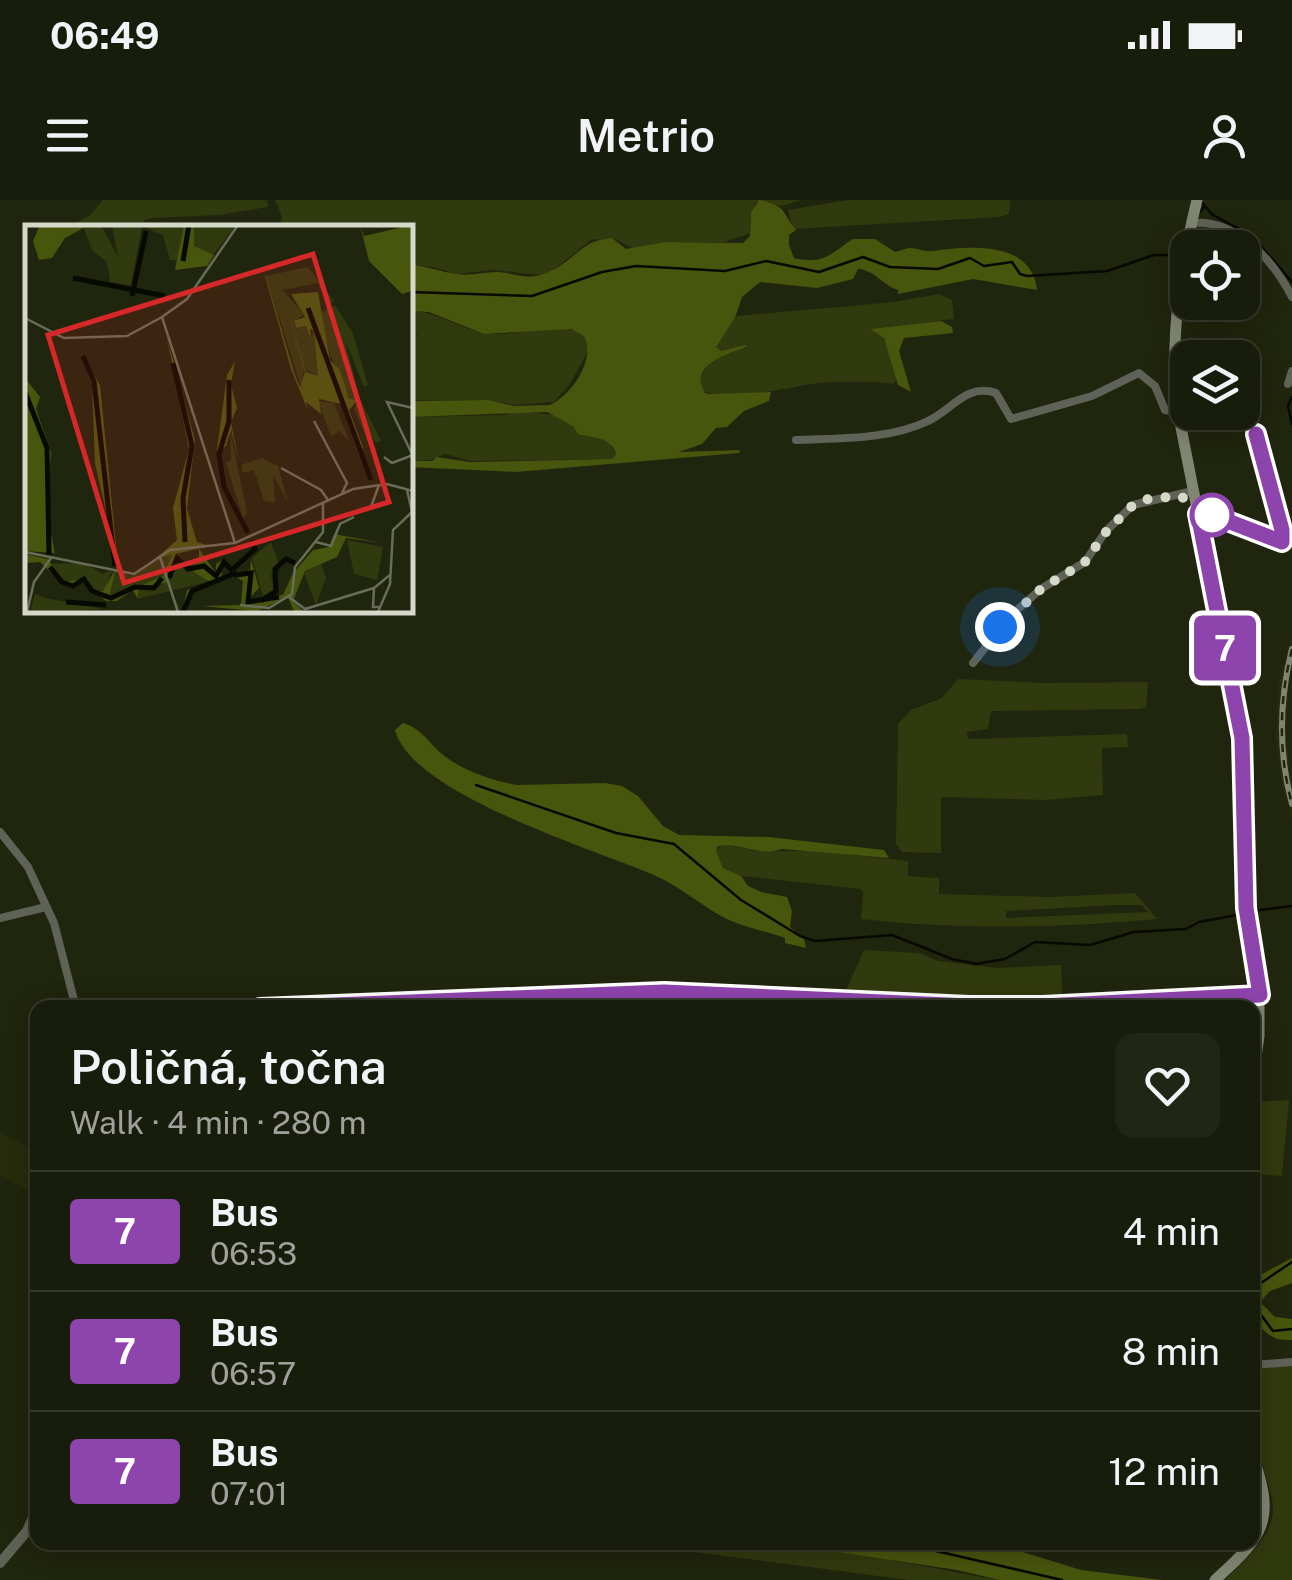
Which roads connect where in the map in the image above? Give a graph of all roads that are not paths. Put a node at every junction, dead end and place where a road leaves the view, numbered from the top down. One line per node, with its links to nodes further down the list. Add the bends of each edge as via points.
1 (1196, 201): 2 (main road)
2 (1192, 223): 3 (street, via 1242,235); 4 (main road)
3 (1292, 297)
4 (1174, 340)
5 (1292, 372): 6 (street)
6 (1288, 384)
7 (1170, 411): 10 (street, via 1139,373 1021,418 1011,418 996,392 979,389 908,428)
8 (1181, 430): 11 (main road)
9 (1256, 434): 13 (street)
10 (796, 440)
11 (1193, 490): 12 (main road); 14 (street, via 1133,505 1085,562 1010,616)
12 (1198, 514): 13 (street); 18 (main road, via 1242,738 1246,908)
13 (1287, 543)
14 (972, 663)
15 (0, 832): 16 (street, via 28,867)
16 (46, 907): 17 (street); 19 (street)
17 (0, 918)
18 (1260, 995): 22 (street); 23 (main road)
19 (74, 1000)
20 (462, 1000): 21 (street, via 664,992)
21 (802, 1000)
22 (1153, 1000)
23 (1260, 1000)
24 (1292, 1362): 25 (street)
25 (1260, 1364)
26 (1260, 1482): 28 (main road)
27 (30, 1524): 30 (street)
28 (1260, 1530)
29 (1247, 1550): 31 (main road)
30 (0, 1562)
31 (1216, 1580)

